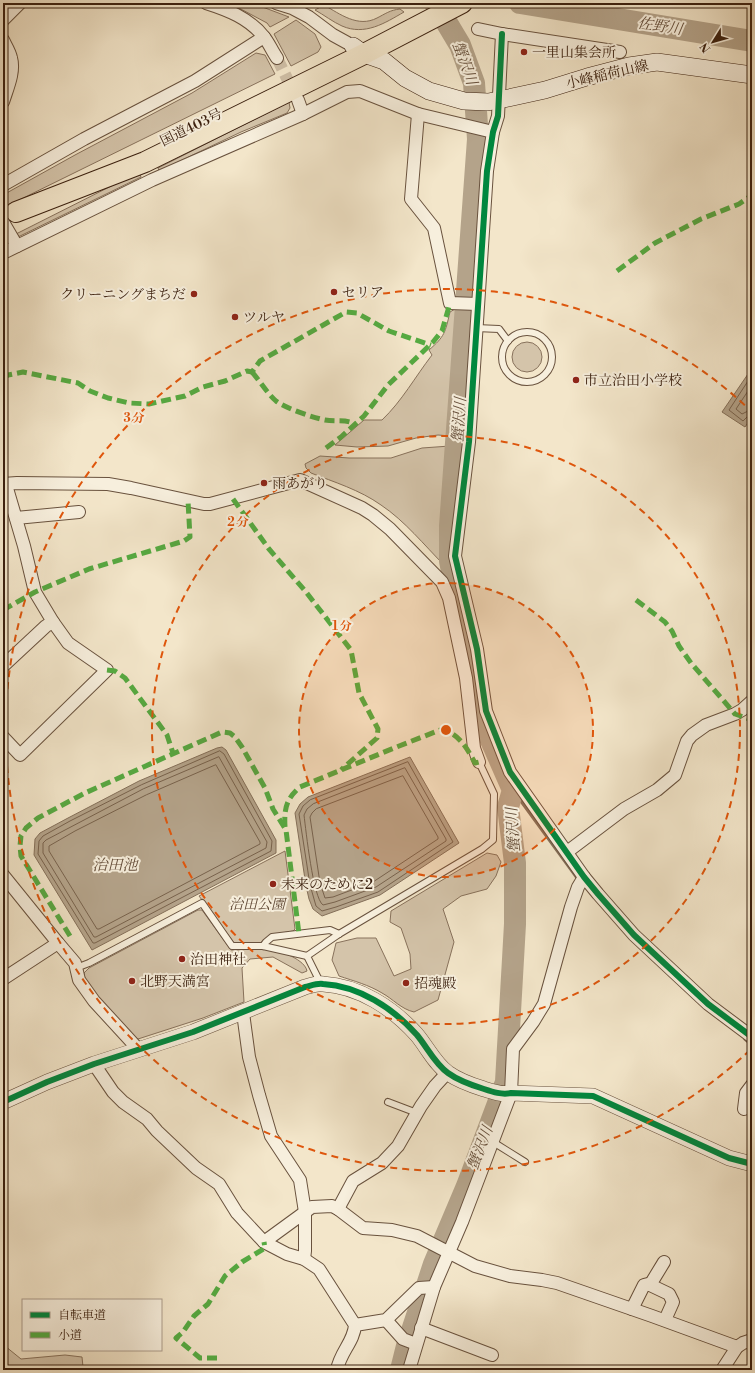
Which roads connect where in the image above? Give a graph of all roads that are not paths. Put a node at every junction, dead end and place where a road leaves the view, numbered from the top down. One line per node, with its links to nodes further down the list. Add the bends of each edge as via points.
1 (20, 3): 6 (street)
2 (206, 3): 10 (street, via 240,16)
3 (276, 3): 12 (street, via 309,17)
4 (437, 3): 7 (highway)
5 (462, 3): 7 (highway)
6 (3, 20)
7 (412, 22): 12 (highway)
8 (478, 28): 9 (street)
9 (502, 34): 13 (street); 17 (street)
10 (264, 37): 14 (street); 23 (street, via 195,81)
11 (3, 40): 18 (street, via 11,57 12,67)
12 (358, 50): 17 (main road, 小峰稲荷山線, via 384,61 405,78 429,91 464,101); 22 (highway, 国道403号); 24 (highway, 国道403号, via 253,97)
13 (620, 52)
14 (276, 58)
15 (752, 75): 17 (main road, 小峰稲荷山線, via 657,62 629,66 545,90)
16 (298, 100): 19 (street)
17 (493, 101): 21 (street, via 498,116)
18 (3, 102)
19 (303, 114): 20 (street, via 348,92 360,91); 22 (street)
20 (418, 114): 21 (street); 27 (street, via 411,199 434,228 450,303)
21 (490, 132): 27 (street)
22 (148, 171): 24 (highway, 国道403号); 25 (street)
23 (3, 185)
24 (7, 218): 25 (street)
25 (17, 246): 26 (street)
26 (3, 252)
27 (475, 304): 28 (street)
28 (476, 328): 29 (lane, via 499,330); 38 (street, via 469,442 456,556 477,649 486,711 510,772)
29 (508, 341): 29 (lane, via 514,336 528,332 542,338 551,350 552,357 547,372 541,378 526,382 511,376 506,370 502,354)
30 (4, 484): 32 (street); 37 (street, via 108,484 210,504 300,480 373,515 442,582 449,598 466,678 474,748)
31 (80, 512): 32 (street)
32 (16, 518): 33 (street, via 35,592)
33 (53, 622): 34 (street); 36 (street, via 68,643 108,670 20,755)
34 (3, 666)
35 (752, 700): 38 (street, via 742,710 706,725 692,735 687,741 675,775)
36 (3, 738)
37 (479, 762): 41 (lane, via 494,794 493,840)
38 (566, 852): 40 (street)
39 (3, 875): 42 (street)
40 (582, 880): 49 (street, via 634,935 708,1004); 54 (street, via 544,1004 513,1049)
41 (339, 934): 43 (lane, via 330,930 272,937); 44 (lane)
42 (58, 943): 45 (street, via 75,962); 46 (street)
43 (263, 946): 44 (lane); 45 (lane, via 232,946 202,903)
44 (307, 956): 47 (lane)
45 (76, 968): 50 (street, via 79,980 94,1001)
46 (3, 979)
47 (321, 984): 48 (street, via 305,987); 52 (street, via 354,990 379,1002 417,1035)
48 (243, 1013): 50 (street); 63 (street, via 249,1057 258,1095 272,1136 300,1180)
49 (752, 1037)
50 (139, 1050): 51 (street)
51 (94, 1064): 55 (street); 64 (street, via 123,1102 147,1119 196,1168 219,1184 237,1213)
52 (446, 1073): 54 (street, via 465,1084); 58 (street)
53 (752, 1085): 57 (street, via 746,1093)
54 (504, 1093): 59 (street); 61 (street, via 593,1096 729,1158)
55 (3, 1102)
56 (388, 1102): 58 (lane)
57 (744, 1109)
58 (418, 1113): 62 (street, via 393,1152 382,1163 353,1181)
59 (493, 1142): 60 (lane); 65 (street, via 462,1222)
60 (525, 1162)
61 (752, 1164)
62 (338, 1209): 63 (street, via 332,1206 312,1207); 65 (street, via 363,1228 392,1230 417,1236)
63 (305, 1212): 64 (street); 66 (street)
64 (264, 1242): 66 (street, via 287,1254)
65 (443, 1249): 69 (street); 70 (street, via 475,1266 510,1276 557,1284)
66 (304, 1259): 73 (street, via 319,1269)
67 (664, 1262): 68 (street)
68 (650, 1285): 70 (street, via 644,1285); 72 (street, via 669,1294 673,1302)
69 (429, 1288): 71 (street, via 419,1288); 74 (street)
70 (632, 1309): 72 (street)
71 (386, 1320): 73 (street); 77 (street, via 403,1338)
72 (665, 1320): 78 (street)
73 (355, 1325): 81 (street, via 354,1334 342,1354)
74 (421, 1328): 75 (street); 77 (street)
75 (441, 1335): 79 (street); 80 (street)
76 (752, 1340): 78 (street)
77 (416, 1344): 82 (street)
78 (738, 1347): 83 (street)
79 (455, 1349)
80 (492, 1355)
81 (337, 1370)
82 (409, 1370)
83 (722, 1370)

